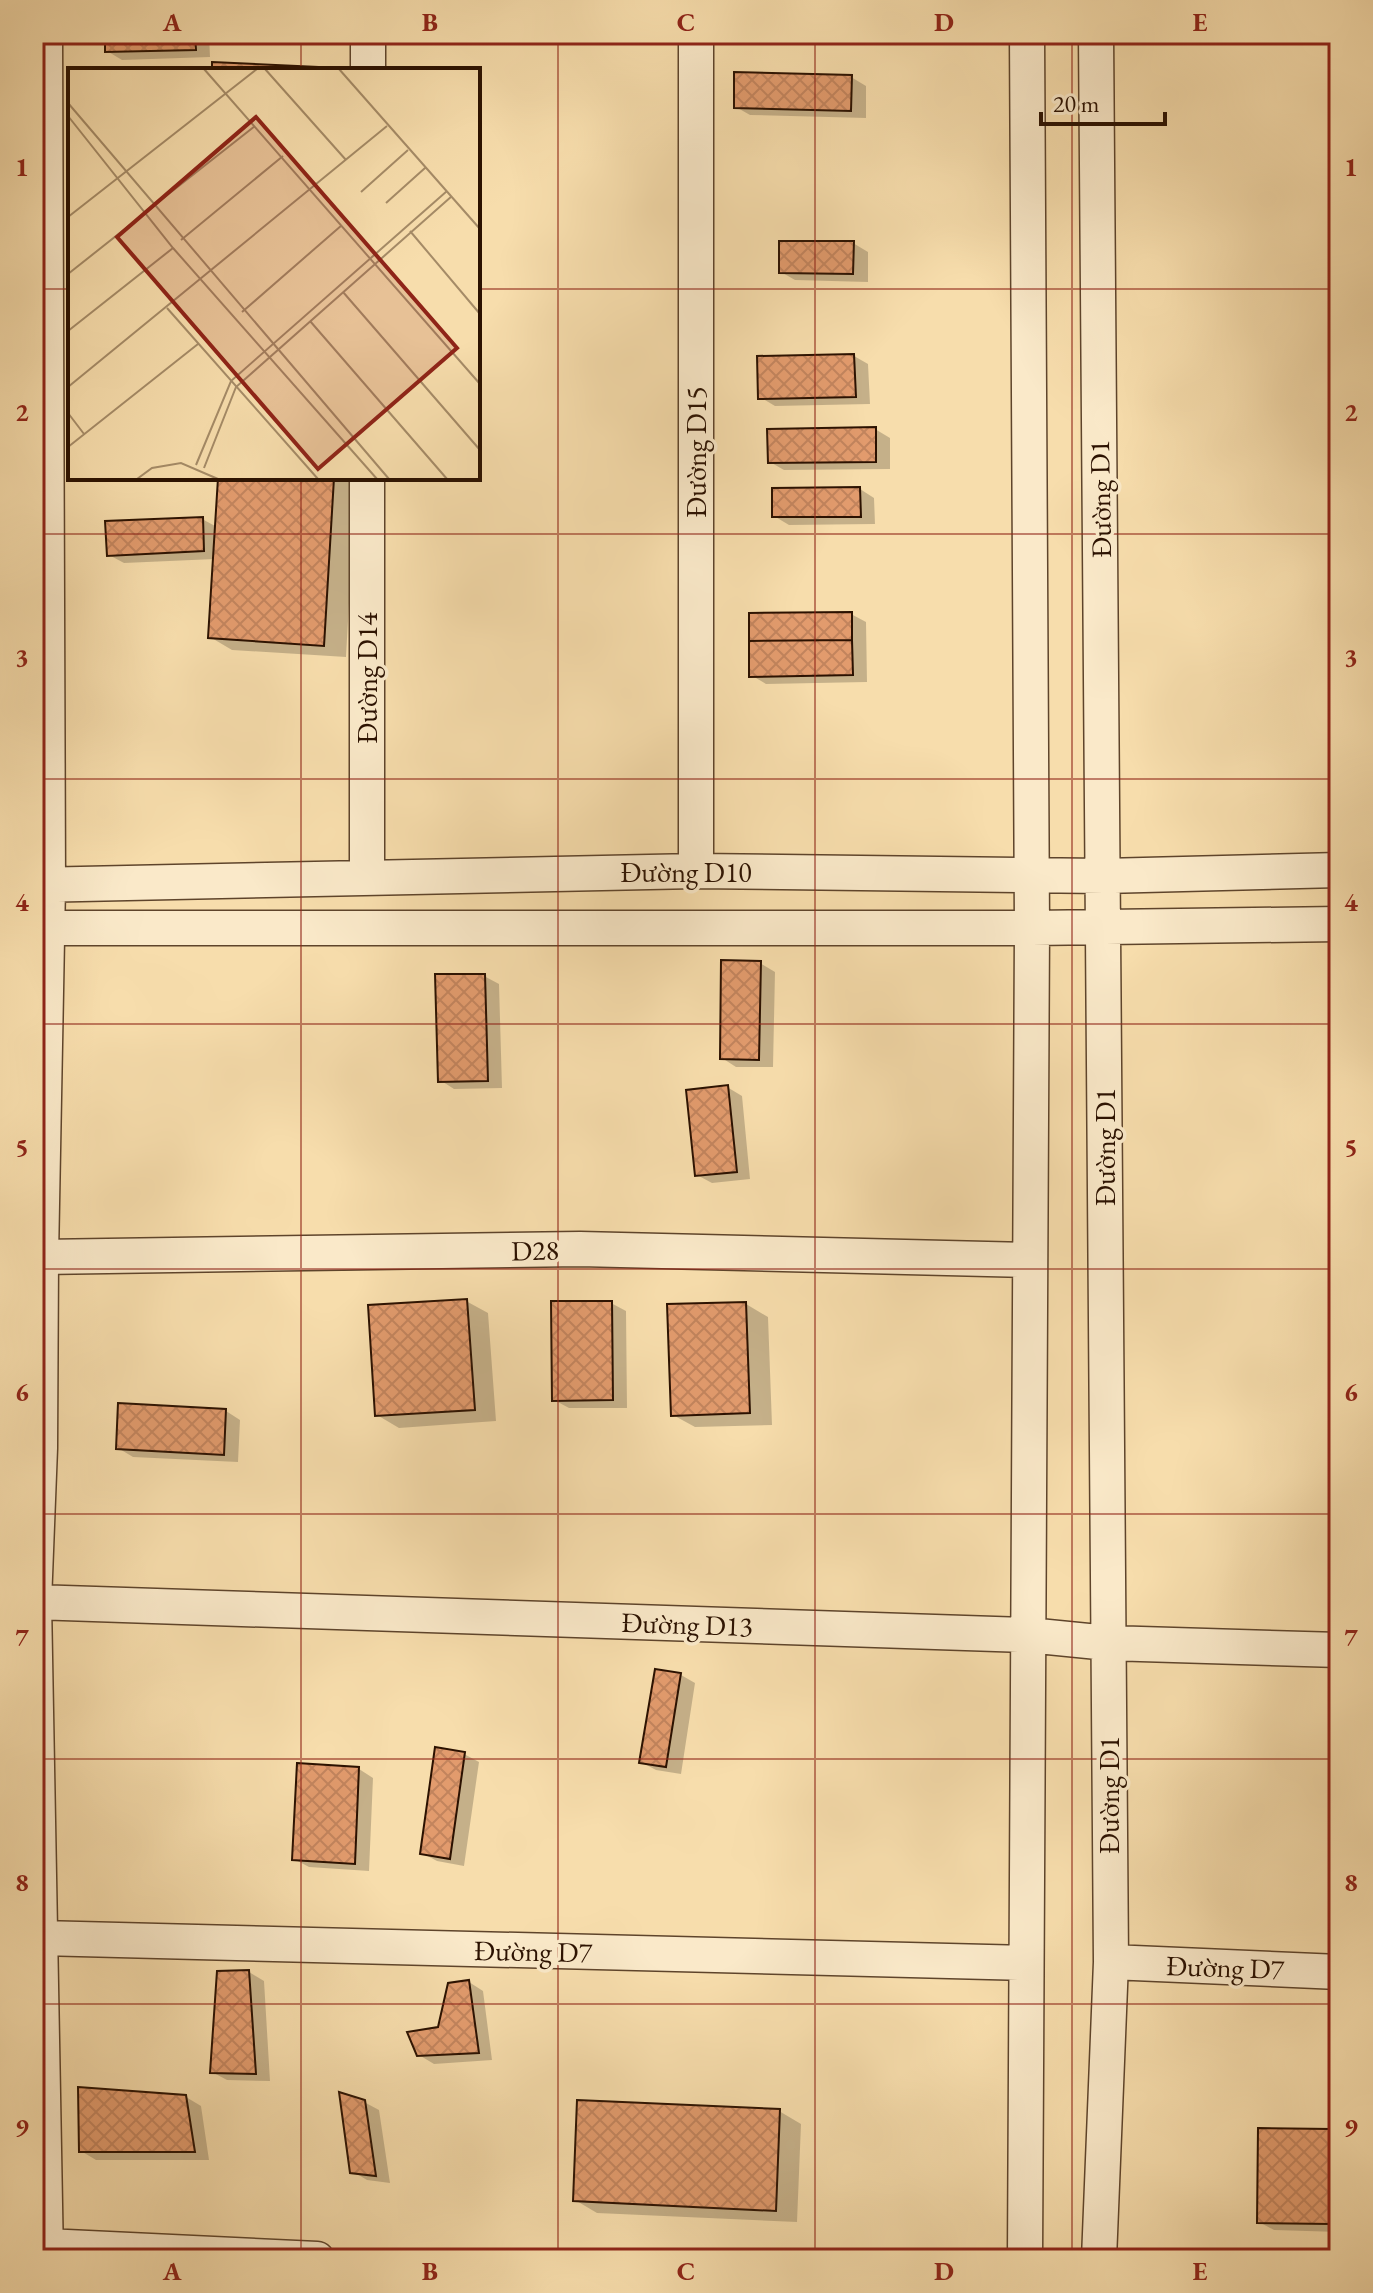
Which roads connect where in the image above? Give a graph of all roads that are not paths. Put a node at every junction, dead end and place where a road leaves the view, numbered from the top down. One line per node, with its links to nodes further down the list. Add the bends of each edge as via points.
1 (45, 34): 13 (street)
2 (368, 34): 6 (street)
3 (696, 34): 9 (street, Đường D15)
4 (1027, 34): 10 (street)
5 (1096, 34): 11 (street, Đường D1)
6 (368, 68)
7 (367, 480): 12 (street, Đường D14)
8 (1339, 870): 11 (street, Đường D10)
9 (696, 871): 10 (street, Đường D10); 12 (street, Đường D10)
10 (1031, 876): 11 (street, Đường D10); 17 (street)
11 (1104, 876): 15 (street, Đường D1)
12 (367, 877): 13 (street, Đường D10)
13 (41, 885): 16 (street)
14 (1339, 924): 15 (street, Đường D10)
15 (1103, 927): 17 (street, Đường D10); 22 (street, Đường D1)
16 (40, 928): 17 (street, Đường D10); 18 (street)
17 (1032, 928): 19 (street)
18 (41, 1257): 19 (street, D28, via 580,1249); 20 (street)
19 (1030, 1260): 21 (street)
20 (34, 1602): 21 (street, Đường D13); 24 (street)
21 (1028, 1635): 22 (street, Đường D13); 26 (street)
22 (1108, 1643): 23 (street, Đường D13); 25 (street, Đường D1)
23 (1339, 1650)
24 (40, 1938): 26 (street, Đường D7); 28 (street)
25 (1111, 1962): 27 (street, Đường D7); 31 (street, Đường D1)
26 (1026, 1963): 30 (street)
27 (1339, 1972)
28 (46, 2253): 29 (street)
29 (317, 2259)
30 (1025, 2259)
31 (1099, 2259)

